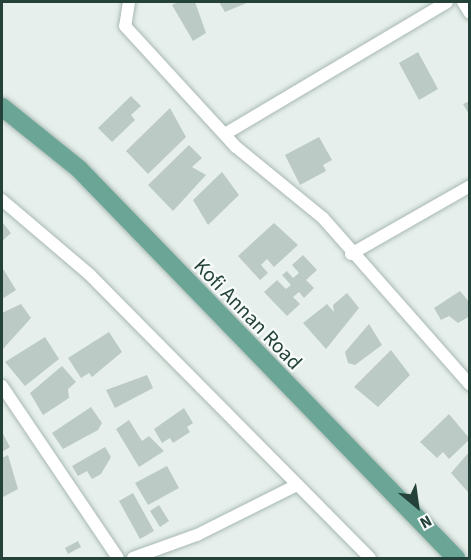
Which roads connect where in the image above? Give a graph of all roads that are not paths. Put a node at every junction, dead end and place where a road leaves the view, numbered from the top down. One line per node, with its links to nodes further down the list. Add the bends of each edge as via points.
1 (129, 2): 6 (street, via 125,26)
2 (447, 2): 6 (street)
3 (463, 2): 4 (street)
4 (470, 12)
5 (2, 107): 16 (main road, Kofi Annan Road, via 79,170)
6 (225, 134): 9 (street, via 323,218)
7 (470, 186): 9 (street)
8 (2, 200): 12 (street, via 90,276)
9 (351, 254): 10 (street)
10 (470, 384)
11 (2, 386): 13 (street)
12 (297, 485): 14 (street, via 197,535); 15 (street)
13 (118, 558)
14 (134, 558)
15 (370, 558)
16 (456, 558)

